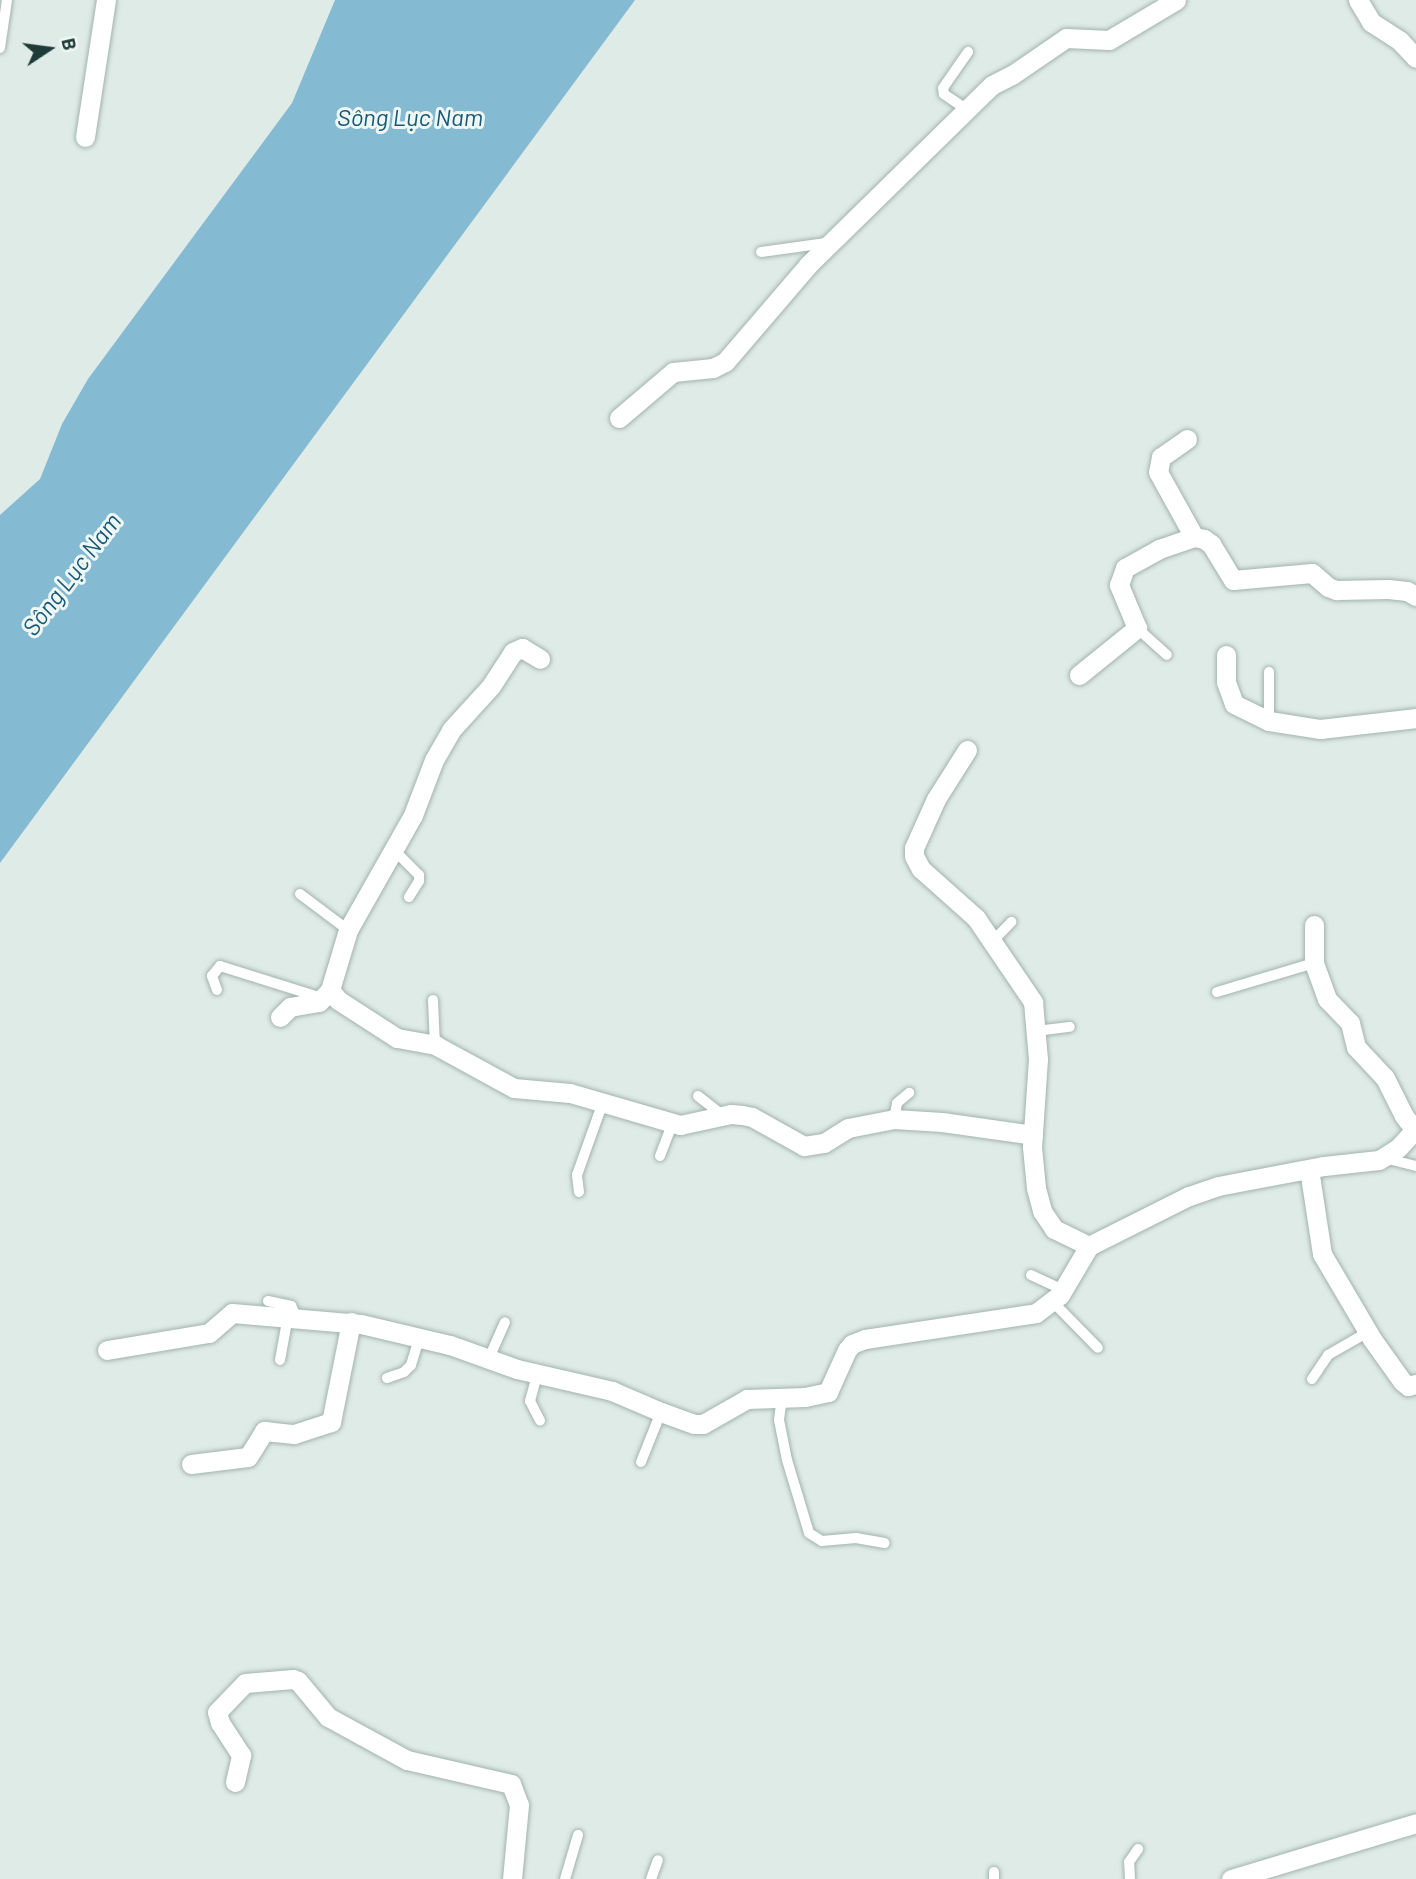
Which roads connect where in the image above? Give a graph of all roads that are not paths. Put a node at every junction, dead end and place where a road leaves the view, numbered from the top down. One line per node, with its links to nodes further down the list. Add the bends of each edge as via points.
1 (6, 0): 5 (lane)
2 (106, 0): 9 (street)
3 (1176, 0): 8 (street, via 1109,40 1066,38 992,85)
4 (1358, 0): 7 (street, via 1371,22)
5 (0, 48)
6 (968, 52): 8 (lane, via 943,88 944,94)
7 (1416, 58)
8 (965, 109): 10 (street)
9 (85, 137)
10 (830, 242): 11 (lane); 12 (street, via 725,362 713,369 673,372)
11 (761, 252)
12 (619, 418)
13 (1187, 439): 14 (street, via 1161,457 1158,471)
14 (1194, 537): 15 (street, via 1210,544 1233,580 1312,573 1336,590 1388,589); 16 (street, via 1158,549 1125,568 1119,585)
15 (1416, 596)
16 (1137, 628): 17 (lane); 21 (street)
17 (1167, 655)
18 (1226, 655): 23 (street, via 1226,682 1234,704)
19 (540, 659): 25 (street, via 522,648 513,652 491,686 451,730)
20 (1269, 672): 23 (lane)
21 (1079, 675)
22 (1416, 718): 23 (street, via 1320,729)
23 (1269, 721)
24 (967, 750): 31 (street, via 936,799 914,856 920,869 971,912)
25 (393, 849): 27 (lane, via 419,876); 30 (street)
26 (300, 894): 30 (lane)
27 (409, 897)
28 (1011, 922): 31 (lane)
29 (1314, 925): 32 (street)
30 (348, 930): 35 (street)
31 (992, 942): 39 (street, via 1033,1002)
32 (1314, 963): 34 (lane); 47 (street, via 1327,999 1350,1024 1356,1046 1385,1078)
33 (217, 990): 35 (lane, via 212,976 220,966)
34 (1217, 992)
35 (326, 994): 37 (street, via 316,1003 285,1009); 40 (street, via 397,1038)
36 (433, 1000): 40 (lane)
37 (280, 1017)
38 (1070, 1027): 39 (lane)
39 (1036, 1031): 48 (street)
40 (435, 1045): 43 (street, via 514,1088)
41 (909, 1093): 45 (lane, via 897,1103)
42 (698, 1096): 44 (lane)
43 (603, 1101): 46 (street); 53 (lane, via 578,1175)
44 (722, 1115): 45 (street, via 751,1117 804,1146 824,1143 848,1128); 46 (street, via 691,1125)
45 (894, 1119): 48 (street)
46 (673, 1122): 49 (lane)
47 (1415, 1129): 50 (street)
48 (1033, 1135): 54 (street, via 1032,1161 1042,1210 1054,1229)
49 (660, 1156)
50 (1384, 1157): 51 (lane); 52 (street)
51 (1416, 1166)
52 (1309, 1169): 54 (street, via 1189,1196); 61 (street, via 1322,1254)
53 (579, 1192)
54 (1089, 1246): 56 (street)
55 (1031, 1275): 56 (lane)
56 (1058, 1296): 63 (lane); 71 (street, via 1036,1313 859,1342 846,1350 828,1392)
57 (268, 1301): 58 (lane, via 291,1306)
58 (292, 1316): 59 (street); 64 (street, via 232,1313 209,1333); 66 (lane)
59 (351, 1322): 62 (street); 75 (street, via 331,1422 294,1434 264,1431 248,1457)
60 (505, 1322): 65 (lane)
61 (1368, 1332): 69 (lane, via 1328,1355); 70 (street, via 1402,1381 1408,1386)
62 (419, 1338): 65 (street); 68 (lane, via 411,1365)
63 (1098, 1348)
64 (107, 1350)
65 (489, 1358): 67 (street)
66 (280, 1360)
67 (537, 1375): 72 (street, via 612,1391); 73 (lane, via 530,1401)
68 (387, 1378)
69 (1311, 1379)
70 (1416, 1384)
71 (782, 1398): 72 (street, via 747,1399 703,1424); 76 (lane, via 779,1420 809,1533 822,1541 856,1538)
72 (661, 1412): 74 (lane)
73 (540, 1421)
74 (641, 1462)
75 (191, 1464)
76 (885, 1542)
77 (236, 1782): 82 (street, via 239,1749 220,1724 217,1712 241,1685 293,1679 328,1717 407,1760 511,1784 519,1805)
78 (1416, 1823): 86 (street)
79 (578, 1835): 83 (lane)
80 (1138, 1849): 85 (lane, via 1129,1861)
81 (658, 1860): 84 (lane)
82 (512, 1879)
83 (565, 1879)
84 (651, 1879)
85 (1130, 1879)
86 (1231, 1879)

